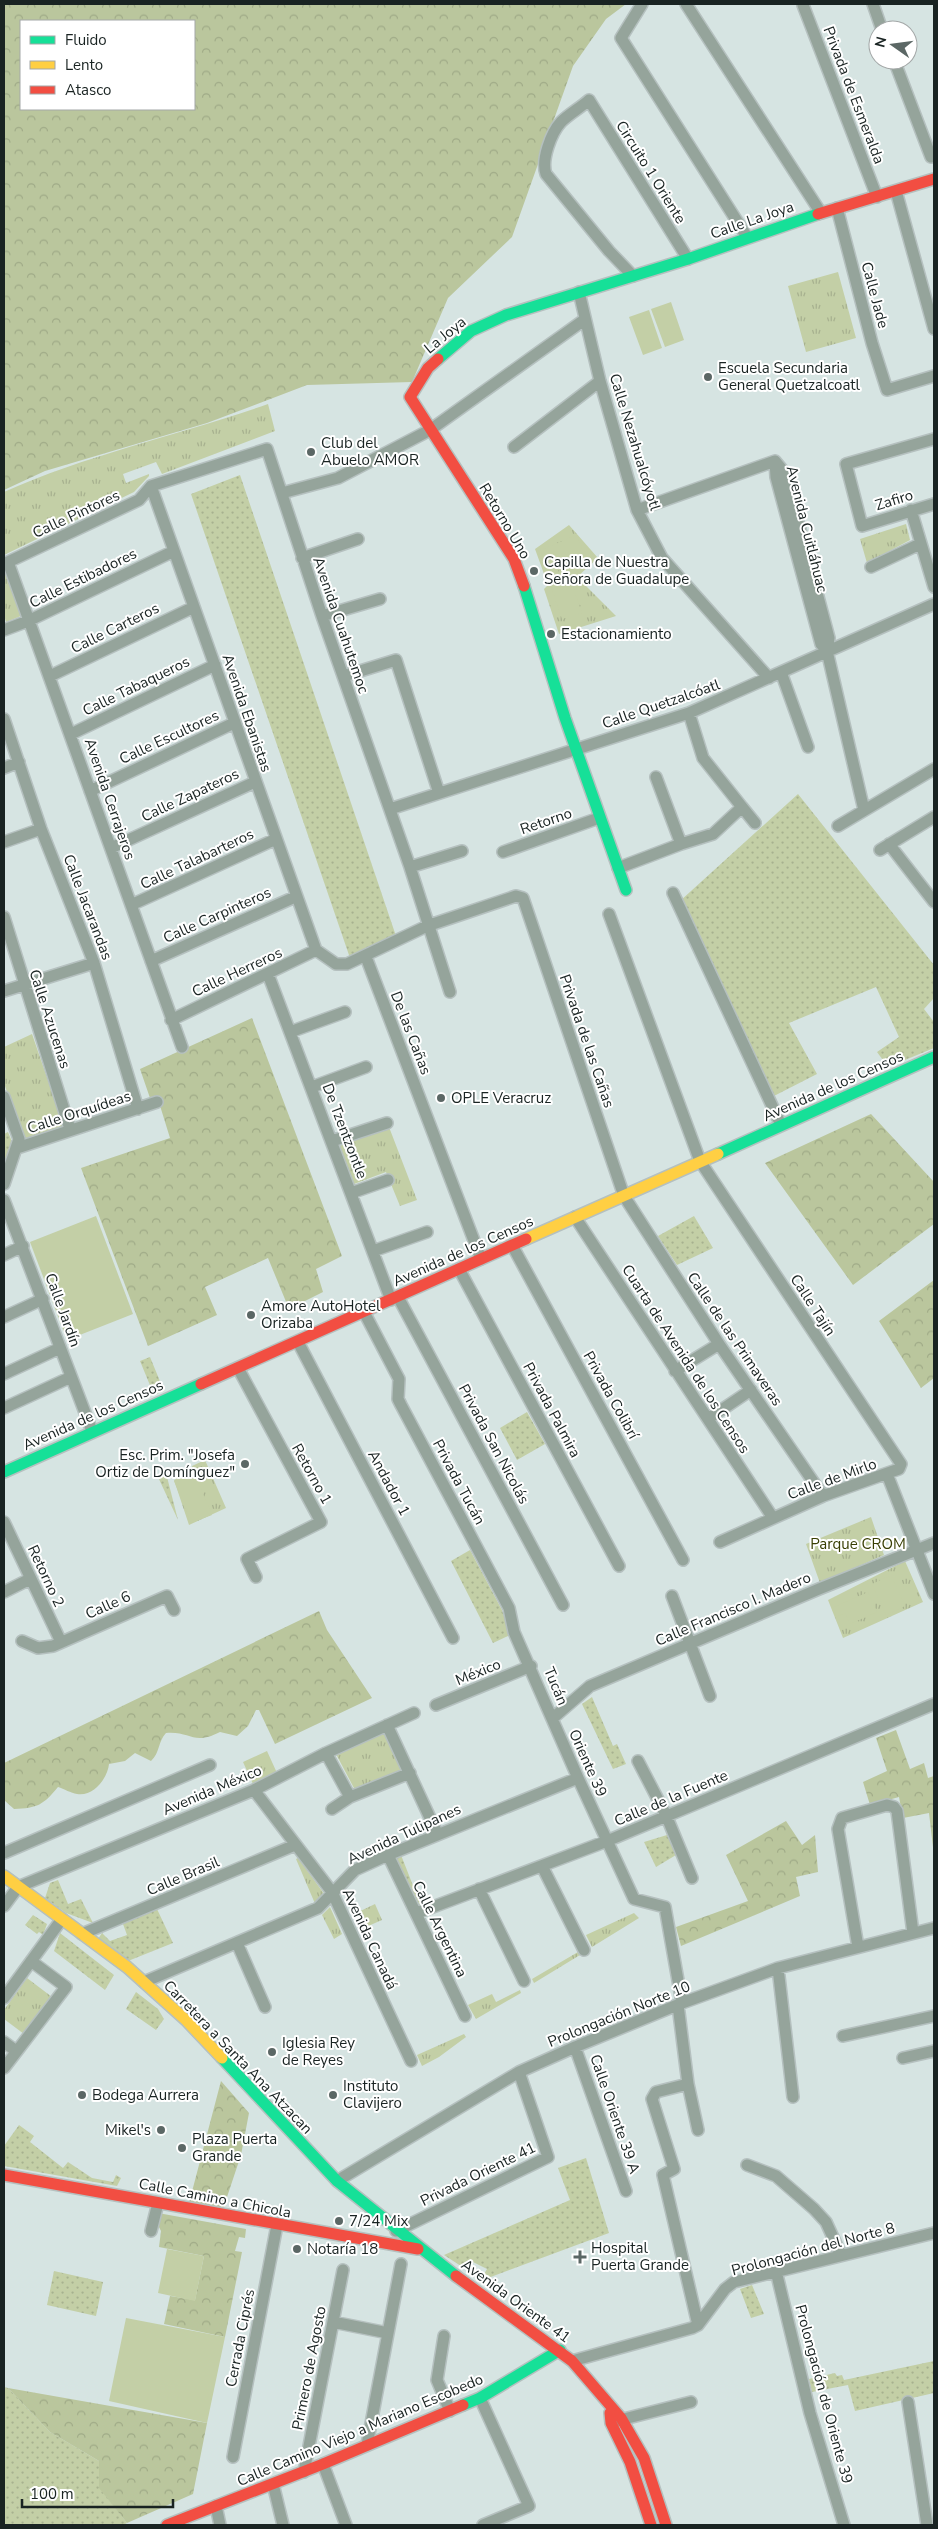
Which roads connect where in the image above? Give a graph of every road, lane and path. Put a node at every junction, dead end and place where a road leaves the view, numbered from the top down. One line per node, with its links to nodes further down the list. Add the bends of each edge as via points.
1 (642, 4): 13 (street, via 621,38)
2 (686, 4): 12 (street)
3 (873, 4): 5 (street)
4 (804, 5): 10 (street, Privada de Esmeralda)
5 (879, 20)
6 (898, 70): 7 (street, via 931,157)
7 (934, 156)
8 (934, 179): 9 (street, Calle La Joya)
9 (896, 191): 10 (street, Calle La Joya); 18 (street)
10 (877, 197): 11 (street, Calle La Joya)
11 (837, 208): 12 (street, Calle La Joya); 19 (street, Calle Jade, via 887,390)
12 (821, 213): 13 (street, Calle La Joya)
13 (747, 237): 14 (street, Calle La Joya)
14 (688, 259): 15 (street, Calle La Joya); 15 (street, Circuito 1 Oriente, via 589,100 560,124 544,167 546,174 602,243)
15 (633, 276): 16 (street, Calle La Joya)
16 (579, 292): 17 (street, Calle Nezahualcóyotl); 21 (street, La Joya, via 506,315 470,331 428,368 410,397)
17 (584, 320): 20 (street, Calle Nezahualcóyotl); 21 (street)
18 (934, 329)
19 (934, 376)
20 (600, 381): 23 (street); 27 (street, Calle Nezahualcóyotl)
21 (430, 430): 25 (street, via 338,478); 53 (street, Retorno Uno, via 514,559)
22 (934, 439): 28 (street, Zafiro, via 846,464 862,526)
23 (514, 447)
24 (151, 486): 25 (street, Avenida Cuahutemoc, via 267,449); 31 (street, Avenida Ebanistas); 33 (street, Calle Pintores, via 139,500)
25 (282, 493): 32 (street, Avenida Cuahutemoc)
26 (934, 504): 28 (street, Zafiro)
27 (638, 510): 42 (street, Avenida Cuitláhuac, via 775,461 785,473 829,638); 47 (street, Calle Nezahualcóyotl, via 662,558)
28 (912, 510): 30 (street)
29 (358, 539): 32 (street)
30 (920, 544): 34 (street); 35 (street)
31 (174, 551): 38 (street, Avenida Ebanistas); 40 (street, Calle Estibadores)
32 (302, 558): 39 (street, Avenida Cuahutemoc)
33 (8, 562): 40 (street, Avenida Cerrajeros)
34 (871, 567)
35 (934, 587)
36 (380, 599): 39 (street)
37 (934, 604): 42 (street, Calle Quetzalcóatl)
38 (194, 607): 43 (street, Avenida Ebanistas); 45 (street, Calle Carteros)
39 (322, 616): 46 (street, Avenida Cuahutemoc)
40 (28, 621): 41 (street, Calle Estibadores); 45 (street, Avenida Cerrajeros)
41 (4, 630)
42 (828, 651): 44 (street, Calle Quetzalcóatl); 63 (street, Avenida Cuitláhuac)
43 (215, 665): 50 (street, Avenida Ebanistas); 51 (street, Calle Tabaqueros)
44 (781, 672): 47 (street, Calle Quetzalcóatl); 52 (street)
45 (50, 676): 51 (street, Avenida Cerrajeros)
46 (344, 676): 60 (street, via 396,660); 62 (street, Avenida Cuahutemoc)
47 (769, 678): 48 (street, Calle Quetzalcóatl)
48 (689, 713): 53 (street, Calle Quetzalcóatl); 61 (street, via 703,758)
49 (4, 719): 54 (street, Calle Jacarandas)
50 (234, 723): 58 (street, Avenida Ebanistas); 59 (street, Calle Escultores)
51 (71, 734): 59 (street, Avenida Cerrajeros)
52 (808, 747)
53 (577, 749): 60 (street, Calle Quetzalcóatl); 65 (street)
54 (19, 762): 55 (street); 68 (street, Calle Jacarandas)
55 (4, 768)
56 (934, 769): 63 (street)
57 (656, 777): 71 (street)
58 (255, 782): 69 (street, Avenida Ebanistas); 72 (street, Calle Zapateros)
59 (90, 790): 72 (street, Avenida Cerrajeros)
60 (440, 792): 62 (street, Calle Quetzalcóatl)
61 (742, 807): 66 (street); 71 (street, via 712,834)
62 (390, 809): 75 (street, Avenida Cuahutemoc)
63 (864, 810): 67 (street)
64 (934, 817): 80 (street, via 884,847)
65 (599, 818): 74 (street, Retorno); 76 (street)
66 (755, 823)
67 (838, 826)
68 (41, 829): 70 (street); 88 (street, Calle Jacarandas)
69 (276, 839): 79 (street, Avenida Ebanistas); 81 (street, Calle Talabarteros)
70 (4, 842)
71 (681, 844): 76 (street)
72 (111, 848): 81 (street, Avenida Cerrajeros)
73 (462, 851): 75 (street)
74 (503, 852)
75 (410, 867): 84 (street, Avenida Cuahutemoc)
76 (618, 868): 77 (street)
77 (626, 890)
78 (673, 894): 104 (street)
79 (295, 897): 85 (street, Avenida Ebanistas); 87 (street, Calle Carpinteros)
80 (934, 902)
81 (131, 906): 87 (street, Avenida Cerrajeros)
82 (609, 914): 108 (street, Calle Tajín)
83 (4, 917): 90 (street, Calle Azucenas)
84 (427, 926): 86 (street); 92 (street, Avenida Cuahutemoc); 112 (street, Privada de las Cañas, via 520,896 523,898)
85 (316, 950): 86 (street, via 336,964); 89 (street, Calle Herreros)
86 (366, 957): 120 (street, De las Cañas)
87 (151, 961): 94 (street, Avenida Cerrajeros)
88 (94, 963): 90 (street); 102 (street, Calle Jacarandas)
89 (268, 974): 94 (street, Calle Herreros); 95 (street, De Tzentzontle)
90 (23, 983): 91 (street); 105 (street, Calle Azucenas)
91 (4, 991)
92 (450, 992)
93 (345, 1012): 95 (street)
94 (171, 1020): 96 (street, Avenida Cerrajeros)
95 (290, 1032): 99 (street, De Tzentzontle)
96 (182, 1047)
97 (934, 1057): 104 (street, Avenida de los Censos)
98 (366, 1067): 99 (street)
99 (312, 1087): 106 (street, De Tzentzontle)
100 (4, 1097): 107 (street, via 19,1139)
101 (157, 1102): 102 (street, Calle Orquídeas)
102 (138, 1108): 105 (street, Calle Orquídeas)
103 (387, 1123): 106 (street)
104 (781, 1125): 108 (street, Avenida de los Censos)
105 (70, 1129): 107 (street, Calle Orquídeas)
106 (332, 1141): 111 (street, De Tzentzontle)
107 (17, 1148): 110 (street, Calle Orquídeas)
108 (700, 1161): 112 (street, Avenida de los Censos); 137 (street, Calle Tajín)
109 (388, 1180): 111 (street)
110 (4, 1184)
111 (352, 1193): 118 (street, De Tzentzontle)
112 (624, 1196): 114 (street, Avenida de los Censos); 127 (street, Calle de las Primaveras)
113 (4, 1200): 117 (street, Calle Jardín)
114 (575, 1217): 116 (street, Avenida de los Censos); 130 (street, Cuarta de Avenida de los Censos)
115 (427, 1232): 118 (street)
116 (512, 1245): 120 (street, Avenida de los Censos); 146 (street, Privada Colibrí)
117 (23, 1246): 119 (street); 122 (street, Calle Jardín)
118 (373, 1251): 123 (street, De Tzentzontle)
119 (4, 1255)
120 (482, 1259): 121 (street, Avenida de los Censos)
121 (459, 1269): 123 (street, Avenida de los Censos); 147 (street, Privada Palmira)
122 (43, 1299): 125 (street); 128 (street, Calle Jardín)
123 (394, 1299): 124 (street, Avenida de los Censos); 153 (street, Privada San Nicolás)
124 (364, 1312): 126 (street, Avenida de los Censos); 159 (street, Privada Tucán, via 399,1379 400,1405 509,1608 514,1632)
125 (4, 1317)
126 (298, 1342): 129 (street, Avenida de los Censos); 155 (street, Andador 1)
127 (719, 1344): 130 (street); 133 (street, Calle de las Primaveras)
128 (60, 1348): 131 (street); 132 (street, Calle Jardín)
129 (238, 1368): 136 (street, Avenida de los Censos); 148 (street, Retorno 1, via 321,1522 247,1559)
130 (676, 1371): 135 (street, Cuarta de Avenida de los Censos)
131 (4, 1374)
132 (71, 1377): 134 (street); 136 (street, Calle Jardín)
133 (751, 1390): 135 (street); 140 (street, Calle de las Primaveras)
134 (4, 1408)
135 (708, 1419): 141 (street, Cuarta de Avenida de los Censos)
136 (92, 1432): 138 (street, Avenida de los Censos)
137 (900, 1466): 139 (street, Calle de Mirlo)
138 (4, 1472)
139 (887, 1474): 140 (street, Calle de Mirlo); 145 (street)
140 (823, 1496): 141 (street, Calle de Mirlo)
141 (772, 1518): 143 (street, Calle de Mirlo)
142 (4, 1522): 149 (street, Retorno 2)
143 (720, 1542)
144 (934, 1543): 145 (street, Calle Francisco I. Madero)
145 (918, 1550): 151 (street); 158 (street, Calle Francisco I. Madero)
146 (683, 1560)
147 (619, 1566)
148 (256, 1577)
149 (30, 1579): 150 (street); 157 (street, Retorno 2)
150 (4, 1592)
151 (934, 1594)
152 (672, 1596): 158 (street)
153 (563, 1605)
154 (174, 1610): 157 (street, Calle 6, via 167,1596)
155 (453, 1638)
156 (22, 1641): 157 (street, Calle 6, via 38,1648)
157 (62, 1642)
158 (690, 1644): 160 (street); 164 (street, Calle Francisco I. Madero, via 590,1686)
159 (531, 1666): 162 (street, México); 164 (street, Tucán)
160 (710, 1696)
161 (934, 1704): 174 (street, Calle de la Fuente)
162 (436, 1705)
163 (414, 1713): 165 (street, Avenida México)
164 (553, 1718): 170 (street, Oriente 39)
165 (387, 1725): 166 (street, Avenida México); 169 (street)
166 (326, 1753): 171 (street, Avenida México); 172 (street)
167 (638, 1761): 174 (street)
168 (210, 1765): 178 (street)
169 (410, 1773): 172 (street); 175 (street)
170 (578, 1778): 175 (street, Avenida Tulipanes); 176 (street, Oriente 39)
171 (254, 1790): 177 (street, Avenida Canadá); 183 (street, Avenida México)
172 (350, 1797): 173 (street)
173 (332, 1809)
174 (666, 1815): 176 (street, Calle de la Fuente); 182 (street)
175 (437, 1833): 179 (street, Avenida Tulipanes)
176 (608, 1841): 180 (street, Calle de la Fuente); 200 (street, Oriente 39, via 634,1898 666,1907)
177 (294, 1845): 185 (street, Avenida Canadá); 191 (street, Calle Brasil)
178 (4, 1853)
179 (388, 1854): 185 (street, Avenida Tulipanes, via 355,1870); 187 (street, Calle Argentina)
180 (542, 1866): 184 (street, Calle de la Fuente); 194 (street)
181 (4, 1876): 183 (street, Carretera a Santa Ana Atzacan)
182 (692, 1878)
183 (18, 1887): 186 (street); 188 (street, Carretera a Santa Ana Atzacan)
184 (479, 1889): 187 (street, Calle de la Fuente); 197 (street)
185 (332, 1892): 192 (street, Avenida Tulipanes, via 318,1908); 210 (street, Avenida Canadá)
186 (4, 1906)
187 (417, 1913): 202 (street, Calle Argentina)
188 (62, 1919): 191 (street, Carretera a Santa Ana Atzacan); 195 (street)
189 (934, 1928): 190 (street, Prolongación Norte 10)
190 (913, 1933): 193 (street, Prolongación Norte 10); 193 (street, via 897,1811 894,1806 887,1805 842,1818 839,1822)
191 (82, 1934): 198 (street, Carretera a Santa Ana Atzacan)
192 (237, 1943): 198 (street, Avenida Tulipanes); 201 (street)
193 (858, 1947): 196 (street, Prolongación Norte 10)
194 (584, 1950)
195 (31, 1961): 199 (street); 207 (street, via 66,1987)
196 (778, 1968): 200 (street, Prolongación Norte 10); 214 (street)
197 (524, 1981)
198 (144, 1982): 218 (street, Carretera a Santa Ana Atzacan, via 186,2020)
199 (4, 1998)
200 (680, 2004): 206 (street, Prolongación Norte 10); 213 (street)
201 (265, 2007)
202 (465, 2016)
203 (934, 2016): 204 (street)
204 (843, 2036)
205 (4, 2042): 207 (street)
206 (575, 2047): 212 (street, Prolongación Norte 10); 219 (street, Calle Oriente 39 A)
207 (16, 2051): 211 (street)
208 (934, 2051): 209 (street)
209 (903, 2058)
210 (411, 2061)
211 (4, 2068)
212 (519, 2072): 218 (street, Prolongación Norte 10); 223 (street, Privada Oriente 41, via 548,2157)
213 (688, 2084): 215 (street); 231 (street, via 656,2092 652,2099 674,2169 663,2174)
214 (793, 2097)
215 (698, 2130)
216 (747, 2165): 226 (street, via 776,2176 814,2209 826,2222)
217 (4, 2176): 220 (street, Calle Camino a Chicola)
218 (337, 2181): 223 (street, Carretera a Santa Ana Atzacan)
219 (626, 2191)
220 (158, 2203): 221 (street, Calle Camino a Chicola); 222 (street)
221 (277, 2226): 225 (street, Calle Camino a Chicola); 242 (street, Cerrada Ciprés)
222 (151, 2231)
223 (396, 2231): 225 (street, Avenida Oriente 41)
224 (934, 2234): 226 (street, Prolongación del Norte 8)
225 (420, 2249): 234 (street, Avenida Oriente 41)
226 (841, 2255): 229 (street, Prolongación del Norte 8)
227 (401, 2264): 232 (street)
228 (343, 2270): 230 (street, Primero de Agosto)
229 (776, 2271): 231 (street, Prolongación del Norte 8, via 734,2282); 254 (street, Prolongación de Oriente 39, via 810,2413)
230 (333, 2322): 232 (street); 244 (street, Primero de Agosto)
231 (698, 2325): 235 (street)
232 (388, 2333): 241 (street)
233 (444, 2336): 239 (street, via 438,2380)
234 (560, 2350): 235 (street, Avenida Oriente 41); 236 (street, Calle Camino Viejo a Mariano Escobedo)
235 (572, 2361): 240 (street, Avenida Oriente 41, via 609,2406)
236 (480, 2398): 239 (street, Calle Camino Viejo a Mariano Escobedo); 251 (street, via 529,2506)
237 (691, 2402): 240 (street)
238 (908, 2402): 255 (street)
239 (450, 2411): 241 (street, Calle Camino Viejo a Mariano Escobedo)
240 (616, 2421): 252 (street, Avenida Oriente 41); 253 (street, Avenida Oriente 41, via 644,2458)
241 (367, 2446): 243 (street, Calle Camino Viejo a Mariano Escobedo)
242 (233, 2457)
243 (324, 2464): 244 (street, Calle Camino Viejo a Mariano Escobedo); 250 (street)
244 (304, 2472): 245 (street, Calle Camino Viejo a Mariano Escobedo)
245 (274, 2484): 246 (street, Calle Camino Viejo a Mariano Escobedo); 249 (street)
246 (216, 2506): 247 (street, Calle Camino Viejo a Mariano Escobedo); 248 (street)
247 (167, 2525)
248 (220, 2525)
249 (283, 2525)
250 (346, 2525)
251 (483, 2525)
252 (651, 2525)
253 (666, 2525)
254 (844, 2525)
255 (927, 2525)

